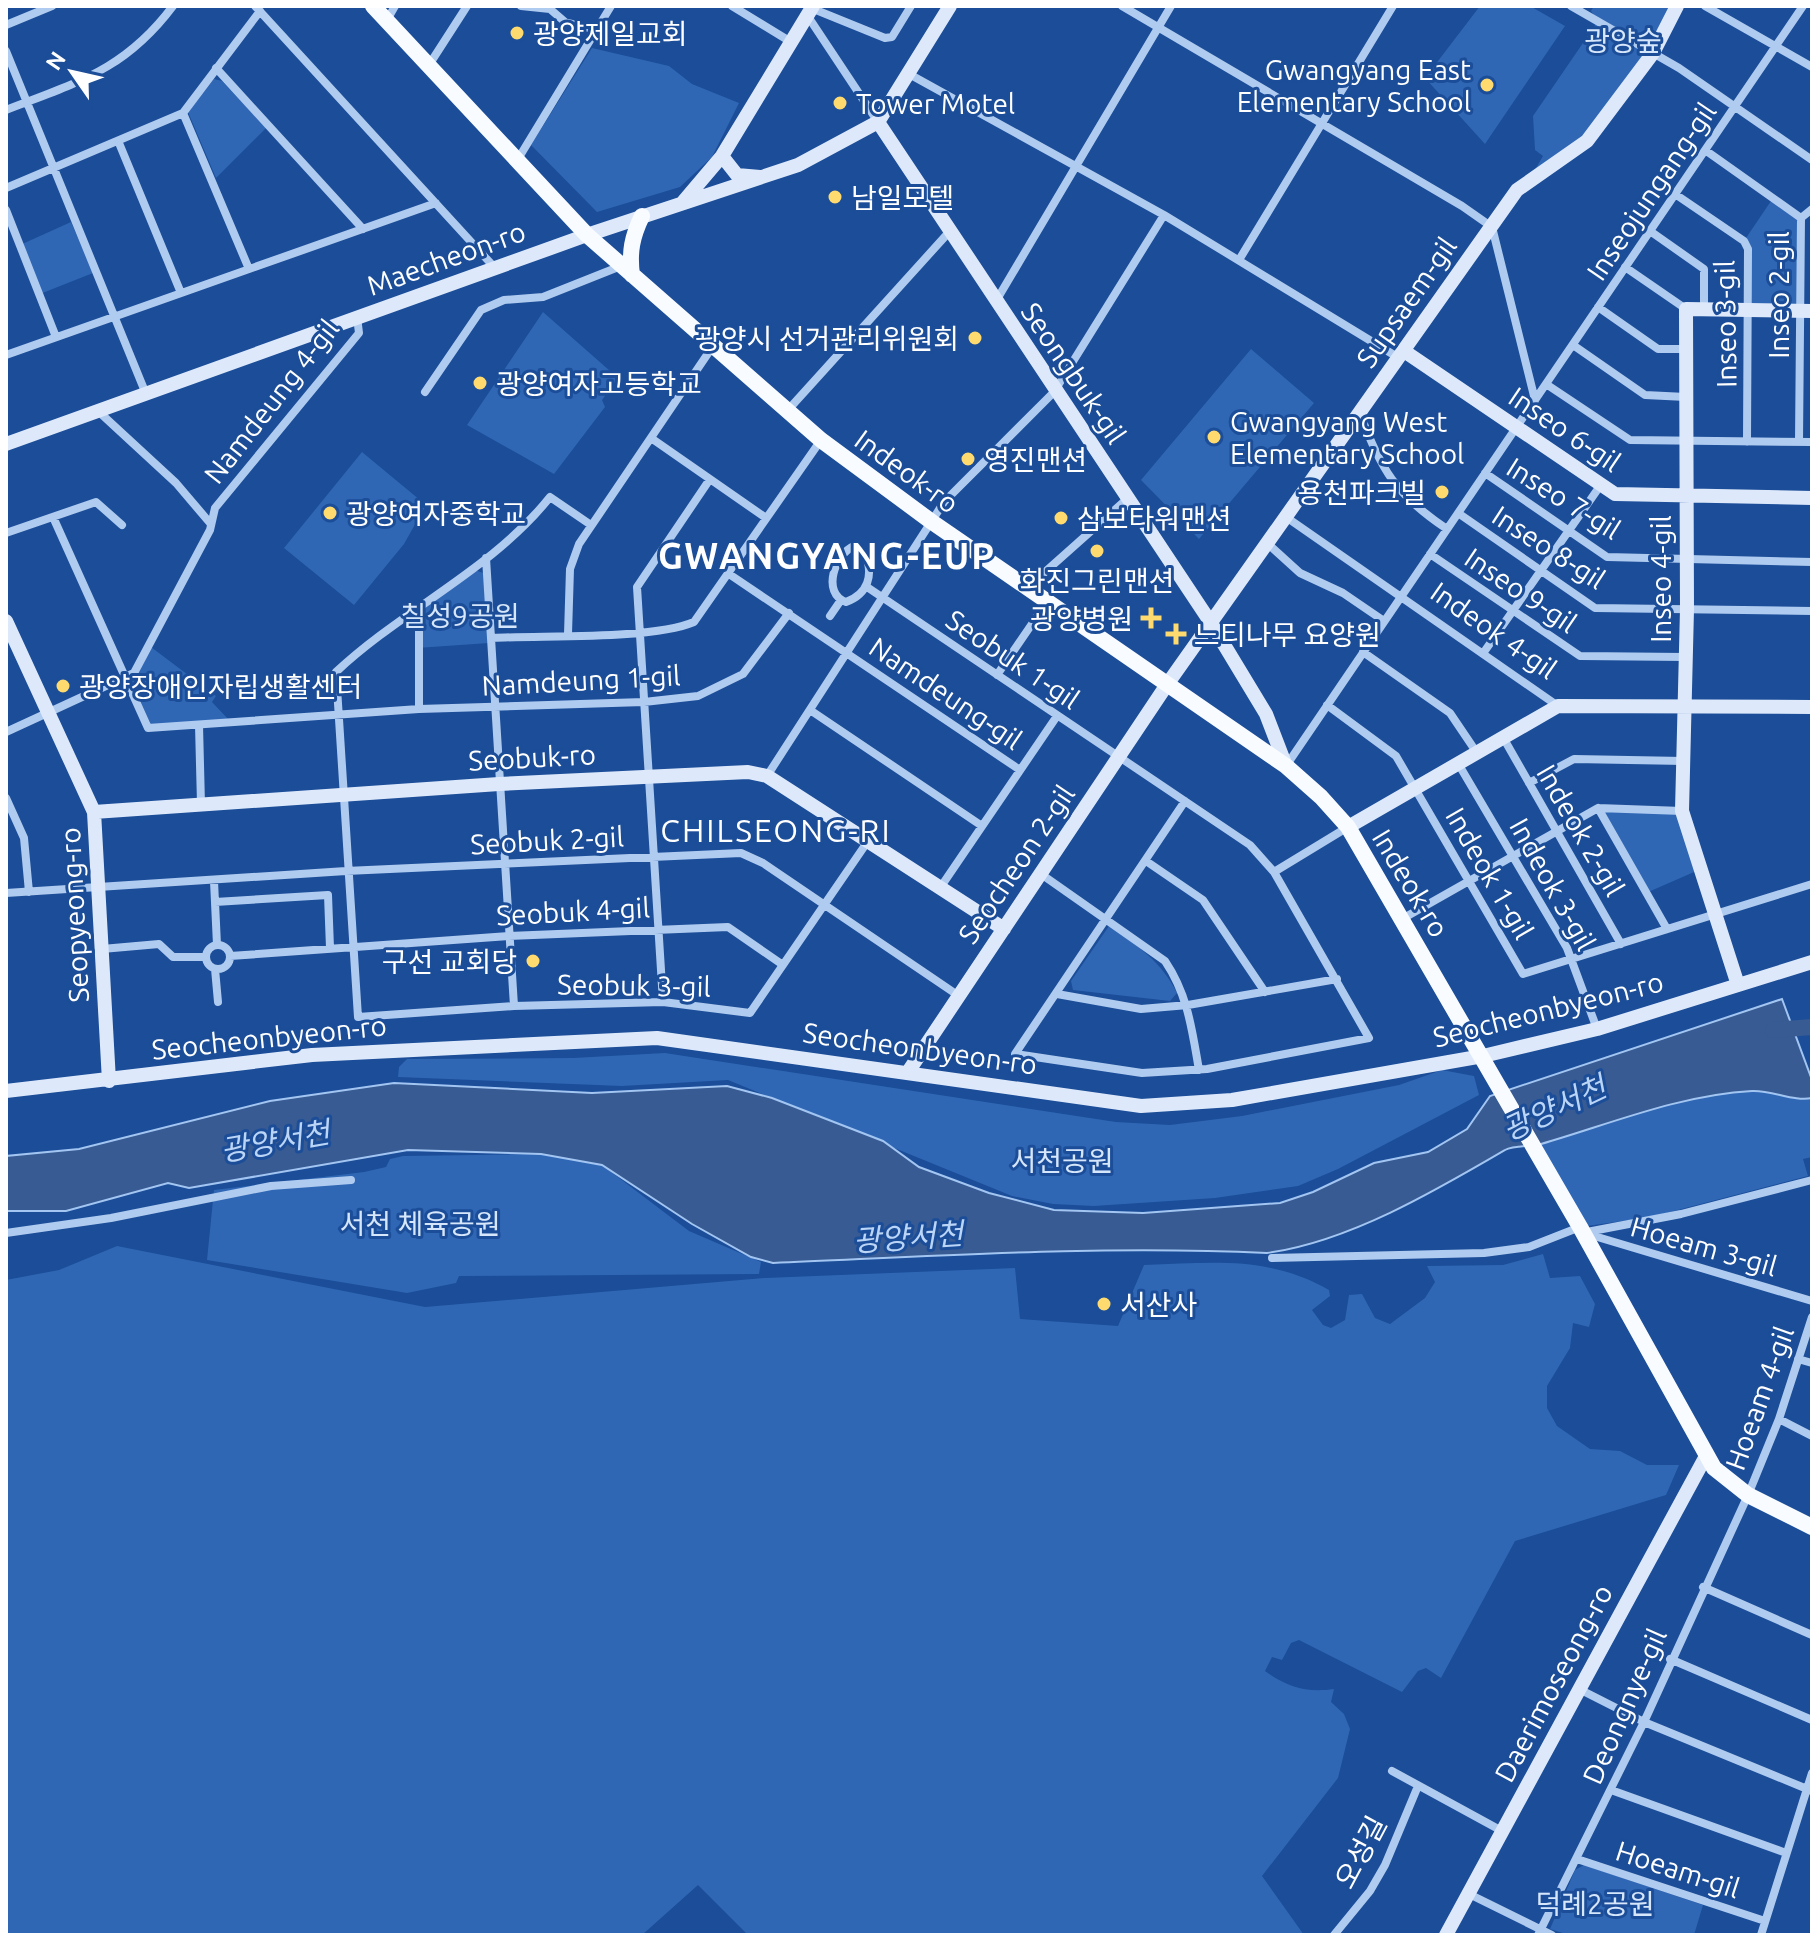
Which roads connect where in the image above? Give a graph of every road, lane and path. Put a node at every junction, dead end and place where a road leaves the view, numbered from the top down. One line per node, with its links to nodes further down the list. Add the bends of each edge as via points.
1 (52, 6): 20 (street)
2 (173, 6): 31 (street, via 130,53)
3 (373, 6): 19 (main road, Indeok-ro)
4 (467, 6): 27 (street)
5 (521, 6): 22 (street, via 550,9 565,22)
6 (611, 6): 22 (street)
7 (732, 6): 23 (street)
8 (911, 6): 18 (street, via 892,37 885,38)
9 (950, 6): 30 (street)
10 (1122, 6): 21 (street)
11 (1171, 6): 21 (street)
12 (1393, 6): 36 (street)
13 (1571, 6): 26 (street)
14 (1677, 6): 26 (street, Supsaem-gil)
15 (1705, 6): 24 (street)
16 (1803, 6): 24 (street, Inseojungang-gil)
17 (258, 8): 29 (street); 47 (street)
18 (810, 10): 23 (street); 35 (street, Seongbuk-gil)
19 (391, 13): 27 (main road, Indeok-ro)
20 (6, 25)
21 (1158, 28): 36 (street); 42 (street)
22 (596, 30): 40 (street)
23 (791, 42): 39 (street)
24 (1776, 46): 28 (street); 32 (street, Inseojungang-gil)
25 (6, 51): 31 (street)
26 (1653, 53): 32 (street); 54 (street, Supsaem-gil, via 1587,141 1517,190)
27 (428, 65): 40 (main road, Indeok-ro)
28 (1812, 67)
29 (216, 68): 34 (street); 55 (street)
30 (909, 74): 35 (street); 42 (street)
31 (27, 101): 33 (street); 43 (street)
32 (1735, 106): 38 (street, Inseojungang-gil); 41 (street)
33 (6, 110)
34 (183, 113): 37 (street); 62 (street)
35 (878, 122): 44 (street, Maecheon-ro, via 838,147); 56 (street, Seongbuk-gil)
36 (1323, 126): 54 (street); 59 (street)
37 (119, 143): 43 (street); 64 (street)
38 (1705, 150): 46 (street, Inseojungang-gil); 53 (street, Inseo 2-gil)
39 (722, 156): 44 (street, via 737,175); 48 (street)
40 (517, 160): 58 (main road, Indeok-ro)
41 (1812, 160)
42 (1077, 167): 51 (street); 65 (street)
43 (54, 168): 45 (street); 71 (street)
44 (764, 178): 48 (street, Maecheon-ro)
45 (6, 188)
46 (1675, 194): 57 (street, Inseojungang-gil); 69 (street, Inseo 3-gil, via 1744,241)
47 (436, 203): 55 (street); 61 (street)
48 (682, 203): 52 (street, Maecheon-ro)
49 (1812, 209): 53 (street)
50 (6, 210): 73 (street)
51 (1164, 215): 59 (street); 81 (street, Namdeung-gil)
52 (642, 216): 58 (street, Maecheon-ro); 63 (main road)
53 (1801, 218): 70 (street, Inseo 2-gil)
54 (1492, 227): 77 (street, Supsaem-gil); 84 (street)
55 (363, 229): 62 (street)
56 (950, 231): 65 (street, Seongbuk-gil); 86 (street)
57 (1650, 231): 60 (street, Inseojungang-gil); 68 (street, via 1704,269)
58 (587, 235): 61 (street, Maecheon-ro); 63 (main road, Indeok-ro)
59 (1239, 260): 77 (street)
60 (1625, 267): 66 (street, Inseojungang-gil); 67 (street)
61 (495, 268): 72 (street, Maecheon-ro)
62 (249, 269): 64 (street)
63 (627, 270): 75 (main road, Indeok-ro); 80 (street, via 481,310)
64 (181, 293): 71 (street)
65 (995, 302): 81 (street, Seongbuk-gil)
66 (1598, 307): 74 (street, Inseojungang-gil); 76 (street, via 1658,349)
67 (1686, 309): 68 (street); 76 (street, Inseo 4-gil)
68 (1704, 310): 69 (street)
69 (1749, 310): 70 (street); 92 (street, Inseo 3-gil)
70 (1806, 311): 93 (street, Inseo 2-gil)
71 (115, 317): 73 (street); 82 (street)
72 (357, 317): 82 (street, Maecheon-ro); 107 (street, Namdeung 4-gil, via 359,333 224,494)
73 (56, 337): 78 (street)
74 (1573, 345): 79 (street, Inseojungang-gil); 83 (street, via 1645,395)
75 (713, 346): 86 (main road, Indeok-ro); 89 (street)
76 (1686, 349): 83 (street, Inseo 4-gil)
77 (1401, 354): 87 (street, Supsaem-gil); 88 (street, Inseo 6-gil)
78 (6, 355)
79 (1546, 384): 84 (street, Inseojungang-gil); 91 (street, via 1630,440)
80 (425, 392)
81 (1054, 392): 101 (street, Seongbuk-gil); 106 (street, Namdeung-gil, via 944,502)
82 (146, 394): 85 (street, Maecheon-ro)
83 (1686, 397): 91 (street, Inseo 4-gil)
84 (1535, 400): 88 (street, Inseojungang-gil)
85 (97, 411): 95 (street, Maecheon-ro); 107 (street, via 176,483)
86 (787, 411): 90 (main road, Indeok-ro)
87 (1360, 413): 104 (street, Supsaem-gil); 110 (street, via 1376,458 1390,479 1418,510)
88 (1516, 428): 96 (street, Inseojungang-gil); 98 (street, Inseo 6-gil)
89 (651, 438): 97 (street); 109 (street)
90 (821, 440): 105 (street); 106 (main road, Indeok-ro)
91 (1686, 441): 92 (street); 99 (street, Inseo 4-gil)
92 (1747, 442): 93 (street)
93 (1799, 442): 94 (street)
94 (1812, 442)
95 (6, 444)
96 (1485, 473): 102 (street, Inseojungang-gil); 111 (street, Inseo 7-gil)
97 (710, 479): 105 (street); 135 (street, via 637,587)
98 (1600, 486): 99 (street, Inseo 6-gil, via 1615,494); 111 (street)
99 (1686, 496): 100 (street, Inseo 6-gil); 115 (street, Inseo 4-gil)
100 (1812, 498)
101 (1127, 499): 121 (street); 134 (street, Seongbuk-gil)
102 (1458, 513): 110 (street, Inseojungang-gil); 118 (street, Inseo 8-gil)
103 (53, 517): 108 (street, via 96,502); 112 (street); 143 (street, Namdeung 1-gil)
104 (1286, 517): 113 (street, Supsaem-gil); 122 (street, Indeok 4-gil)
105 (766, 518): 119 (street)
106 (932, 522): 121 (main road, Indeok-ro); 123 (street, Namdeung-gil)
107 (210, 523): 143 (street, Namdeung 4-gil, via 171,608)
108 (122, 525)
109 (591, 525): 116 (street, via 550,497 530,522); 136 (street, via 570,569)
110 (1447, 529): 114 (street, Inseojungang-gil)
111 (1569, 531): 115 (street, Inseo 7-gil, via 1607,557); 118 (street)
112 (6, 533)
113 (1267, 543): 133 (street, via 1300,573); 134 (street, Supsaem-gil)
114 (1430, 554): 122 (street, Inseojungang-gil); 129 (street, Inseo 9-gil)
115 (1685, 557): 117 (street, Inseo 7-gil); 127 (street, Inseo 4-gil)
116 (486, 558): 126 (street); 137 (street)
117 (1812, 562)
118 (1541, 571): 127 (street, Inseo 8-gil, via 1595,608); 129 (street)
119 (729, 574): 130 (street, Namdeung-gil); 135 (street, via 694,622)
120 (867, 587): 123 (street, Seobuk 1-gil); 124 (street, via 853,599); 124 (street, via 865,554 854,546 838,561 833,580)
121 (1027, 588): 125 (main road, Indeok-ro)
122 (1401, 596): 133 (street, Inseojungang-gil); 139 (street, Indeok 4-gil)
123 (882, 598): 140 (street, Namdeung-gil); 142 (street, Seobuk 1-gil)
124 (841, 600): 131 (street)
125 (1047, 602): 142 (street); 144 (main road, Indeok-ro)
126 (419, 608): 151 (street); 155 (street, via 336,672)
127 (1687, 609): 128 (street, Inseo 8-gil); 141 (street, Inseo 4-gil)
128 (1812, 611)
129 (1512, 612): 139 (street); 141 (street, Inseo 9-gil, via 1580,656)
130 (789, 613): 140 (street, Namdeung-gil); 145 (street, Namdeung 1-gil, via 756,661 730,682 698,696)
131 (830, 616)
132 (6, 621): 153 (street, Seopyeong-ro)
133 (1384, 621): 138 (street, Inseojungang-gil)
134 (1211, 623): 144 (street, Supsaem-gil); 163 (street, Seongbuk-gil, via 1266,714)
135 (638, 632): 136 (street); 145 (street)
136 (568, 634): 137 (street)
137 (493, 638): 148 (street)
138 (1363, 652): 146 (street, Inseojungang-gil); 159 (street, via 1450,713)
139 (1484, 652): 147 (street, Indeok 4-gil)
140 (847, 653): 152 (street, Namdeung-gil); 164 (street, Namdeung-gil)
141 (1685, 657): 149 (street, Inseo 4-gil)
142 (997, 675): 154 (street, Seobuk 1-gil)
143 (126, 679): 153 (street); 156 (street, Namdeung 1-gil, via 148,728)
144 (1166, 686): 160 (street, Seocheon 2-gil); 163 (main road, Indeok-ro)
145 (644, 702): 148 (street, Namdeung 1-gil); 166 (street)
146 (1327, 705): 163 (street, Inseojungang-gil); 169 (street, via 1396,756)
147 (1558, 706): 149 (street, Indeok 4-gil); 158 (street, Indeok 4-gil)
148 (497, 707): 151 (street, Namdeung 1-gil); 168 (street)
149 (1684, 707): 150 (street, Indeok 4-gil); 161 (street, Inseo 4-gil)
150 (1812, 707)
151 (419, 709): 155 (street, Namdeung 1-gil)
152 (810, 710): 165 (street, Namdeung-gil); 177 (street)
153 (48, 712): 157 (street); 176 (street, Seopyeong-ro)
154 (1057, 716): 160 (street, Seobuk 1-gil); 164 (street)
155 (339, 717): 156 (street, Namdeung 1-gil); 170 (street)
156 (199, 725): 173 (street)
157 (6, 732)
158 (1504, 739): 159 (street, Indeok 4-gil); 167 (street, Indeok 2-gil)
159 (1477, 753): 162 (street, Indeok 4-gil)
160 (1119, 757): 172 (street, Seobuk 1-gil); 187 (street, Seocheon 2-gil)
161 (1684, 761): 167 (street, via 1574,759); 175 (street, Inseo 4-gil)
162 (1459, 765): 169 (street, Indeok 4-gil); 181 (street, Indeok 3-gil)
163 (1286, 766): 178 (main road, Indeok-ro)
164 (1020, 770): 177 (street)
165 (767, 776): 166 (street, Seobuk-ro, via 748,772); 180 (street, Seobuk-ro)
166 (648, 777): 168 (street, Seobuk-ro); 182 (street)
167 (1529, 783): 179 (street, Indeok 2-gil)
168 (499, 784): 170 (street, Seobuk-ro); 184 (street)
169 (1416, 789): 178 (street, Indeok 4-gil); 189 (street, Indeok 1-gil)
170 (343, 794): 173 (street, Seobuk-ro); 185 (street)
171 (6, 798): 193 (street, via 24,838)
172 (1185, 801): 183 (street); 186 (street, Seobuk 1-gil, via 1250,845)
173 (201, 804): 176 (street, Seobuk-ro)
174 (1598, 808): 175 (street); 179 (street); 202 (street)
175 (1682, 811): 197 (street, Inseo 4-gil)
176 (94, 812): 191 (street, Seopyeong-ro)
177 (982, 826): 192 (street)
178 (1348, 827): 186 (street); 199 (main road, Indeok-ro)
179 (1557, 830): 181 (street); 204 (street, Indeok 2-gil)
180 (868, 841): 192 (street, Seobuk-ro); 196 (street, Seobuk 3-gil)
181 (1512, 855): 189 (street); 211 (street, Indeok 3-gil)
182 (654, 856): 184 (street, Seobuk 2-gil); 196 (street, Seobuk 2-gil, via 749,855); 200 (street)
183 (1146, 861): 198 (street); 217 (street, via 1203,900)
184 (505, 865): 185 (street, Seobuk 2-gil); 203 (street)
185 (346, 871): 188 (street, Seobuk 2-gil); 206 (street)
186 (1274, 872): 215 (street, Seobuk 1-gil)
187 (1041, 874): 198 (street); 201 (street, Seocheon 2-gil)
188 (214, 881): 191 (street, Seobuk 2-gil); 195 (street)
189 (1469, 881): 199 (street); 211 (street, Indeok 1-gil, via 1523,974)
190 (1812, 884): 197 (street, Indeok 1-gil)
191 (96, 887): 193 (street, Seobuk 2-gil); 208 (street, Seopyeong-ro)
192 (940, 888): 201 (street, Seobuk-ro)
193 (29, 892): 194 (street, Seobuk 2-gil)
194 (6, 893)
195 (215, 902): 205 (street); 207 (street, via 328,895)
196 (824, 905): 213 (street, Seobuk 3-gil); 219 (street, Seobuk 2-gil)
197 (1716, 915): 202 (street, Indeok 1-gil); 216 (street, Inseo 4-gil)
198 (1107, 919): 218 (street); 222 (street, via 1165,961)
199 (1402, 919): 225 (main road, Indeok-ro)
200 (659, 929): 203 (street, Seobuk 4-gil); 213 (street, Seobuk 4-gil, via 728,927); 221 (street)
201 (1004, 929): 219 (street, Seocheon 2-gil)
202 (1667, 929): 204 (street, Indeok 1-gil)
203 (509, 936): 206 (street, Seobuk 4-gil); 223 (street)
204 (1621, 944): 211 (street, Indeok 1-gil)
205 (217, 945): 209 (street); 210 (street)
206 (354, 946): 207 (street, Seobuk 4-gil); 223 (street, Seobuk 3-gil, via 358,1017)
207 (330, 948): 209 (street, Seobuk 4-gil)
208 (102, 949): 210 (street, via 159,944 173,957); 228 (street, Seopyeong-ro)
209 (230, 956): 214 (street, via 226,966)
210 (206, 957): 214 (street)
211 (1572, 959): 224 (street, Indeok 3-gil)
212 (1812, 962): 216 (street, Seocheonbyeon-ro)
213 (783, 965): 221 (street, Seobuk 3-gil, via 750,1013)
214 (215, 969): 220 (street)
215 (1337, 979): 217 (street); 226 (street, Seobuk 1-gil, via 1369,1038)
216 (1738, 985): 224 (street, Seocheonbyeon-ro)
217 (1265, 992): 222 (street)
218 (1057, 994): 222 (street, via 1141,1009); 226 (street, via 1015,1054 1142,1073)
219 (959, 996): 227 (street, Seocheon 2-gil)
220 (218, 1002)
221 (663, 1002): 223 (street, Seobuk 3-gil)
222 (1188, 1005): 226 (street)
223 (514, 1006)
224 (1597, 1029): 225 (street, Seocheonbyeon-ro)
225 (1483, 1056): 227 (street, Seocheonbyeon-ro, via 1179,1106 1141,1106); 232 (main road, Indeok-ro)
226 (1199, 1070)
227 (908, 1072): 228 (street, Seocheonbyeon-ro, via 657,1038 312,1055)
228 (109, 1081): 229 (street, Seocheonbyeon-ro)
229 (6, 1091)
230 (351, 1180): 233 (street, via 255,1188)
231 (1812, 1180): 232 (street, via 1643,1222)
232 (1581, 1227): 234 (street, via 1529,1247 1484,1253); 235 (street, Hoeam 3-gil); 241 (main road)
233 (6, 1233)
234 (1272, 1258)
235 (1812, 1301)
236 (1812, 1317): 237 (street, Hoeam 4-gil)
237 (1798, 1359): 238 (street); 239 (street, Hoeam 4-gil)
238 (1812, 1363)
239 (1779, 1419): 240 (street); 242 (street, Hoeam 4-gil)
240 (1812, 1436)
241 (1706, 1456): 242 (main road); 247 (street, Daerimoseong-ro)
242 (1748, 1495): 243 (main road); 244 (street, Deongnye-gil)
243 (1812, 1527)
244 (1703, 1587): 245 (street); 246 (street, Deongnye-gil)
245 (1812, 1635)
246 (1670, 1659): 248 (street); 249 (street, Deongnye-gil)
247 (1579, 1689): 249 (street); 255 (street, Daerimoseong-ro)
248 (1812, 1720)
249 (1644, 1722): 253 (street, Deongnye-gil); 254 (street)
250 (1392, 1771): 252 (street)
251 (1812, 1773): 254 (street, Hoeam-gil)
252 (1418, 1786): 255 (street); 261 (street, 오성길, via 1385,1865)
253 (1611, 1790): 256 (street, Hoeam-gil); 257 (street, Deongnye-gil)
254 (1810, 1790): 256 (street, Hoeam-gil)
255 (1502, 1831): 258 (street, Daerimoseong-ro)
256 (1786, 1853): 259 (street, Hoeam-gil)
257 (1577, 1859): 259 (street, Hoeam-gil); 260 (street, Deongnye-gil)
258 (1469, 1894): 260 (street); 262 (street, Daerimoseong-ro)
259 (1765, 1921): 264 (street, Hoeam-gil)
260 (1539, 1933): 263 (street)
261 (1334, 1935)
262 (1446, 1935)
263 (1552, 1935)
264 (1761, 1935)

